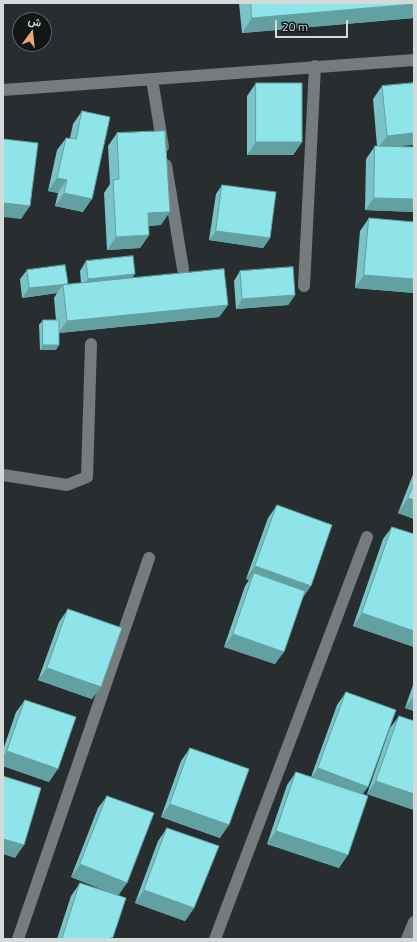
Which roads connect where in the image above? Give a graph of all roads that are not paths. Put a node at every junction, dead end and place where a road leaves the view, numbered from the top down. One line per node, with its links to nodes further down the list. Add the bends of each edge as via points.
1 (414, 60): 2 (street)
2 (315, 66): 3 (street); 6 (street)
3 (152, 79): 4 (street); 5 (street)
4 (3, 90)
5 (183, 269)
6 (304, 286)
7 (91, 344): 8 (street, via 87,478 67,485)
8 (3, 475)
9 (367, 538): 13 (street)
10 (149, 558): 12 (street)
11 (414, 922): 14 (street)
12 (18, 939)
13 (215, 939)
14 (407, 939)

